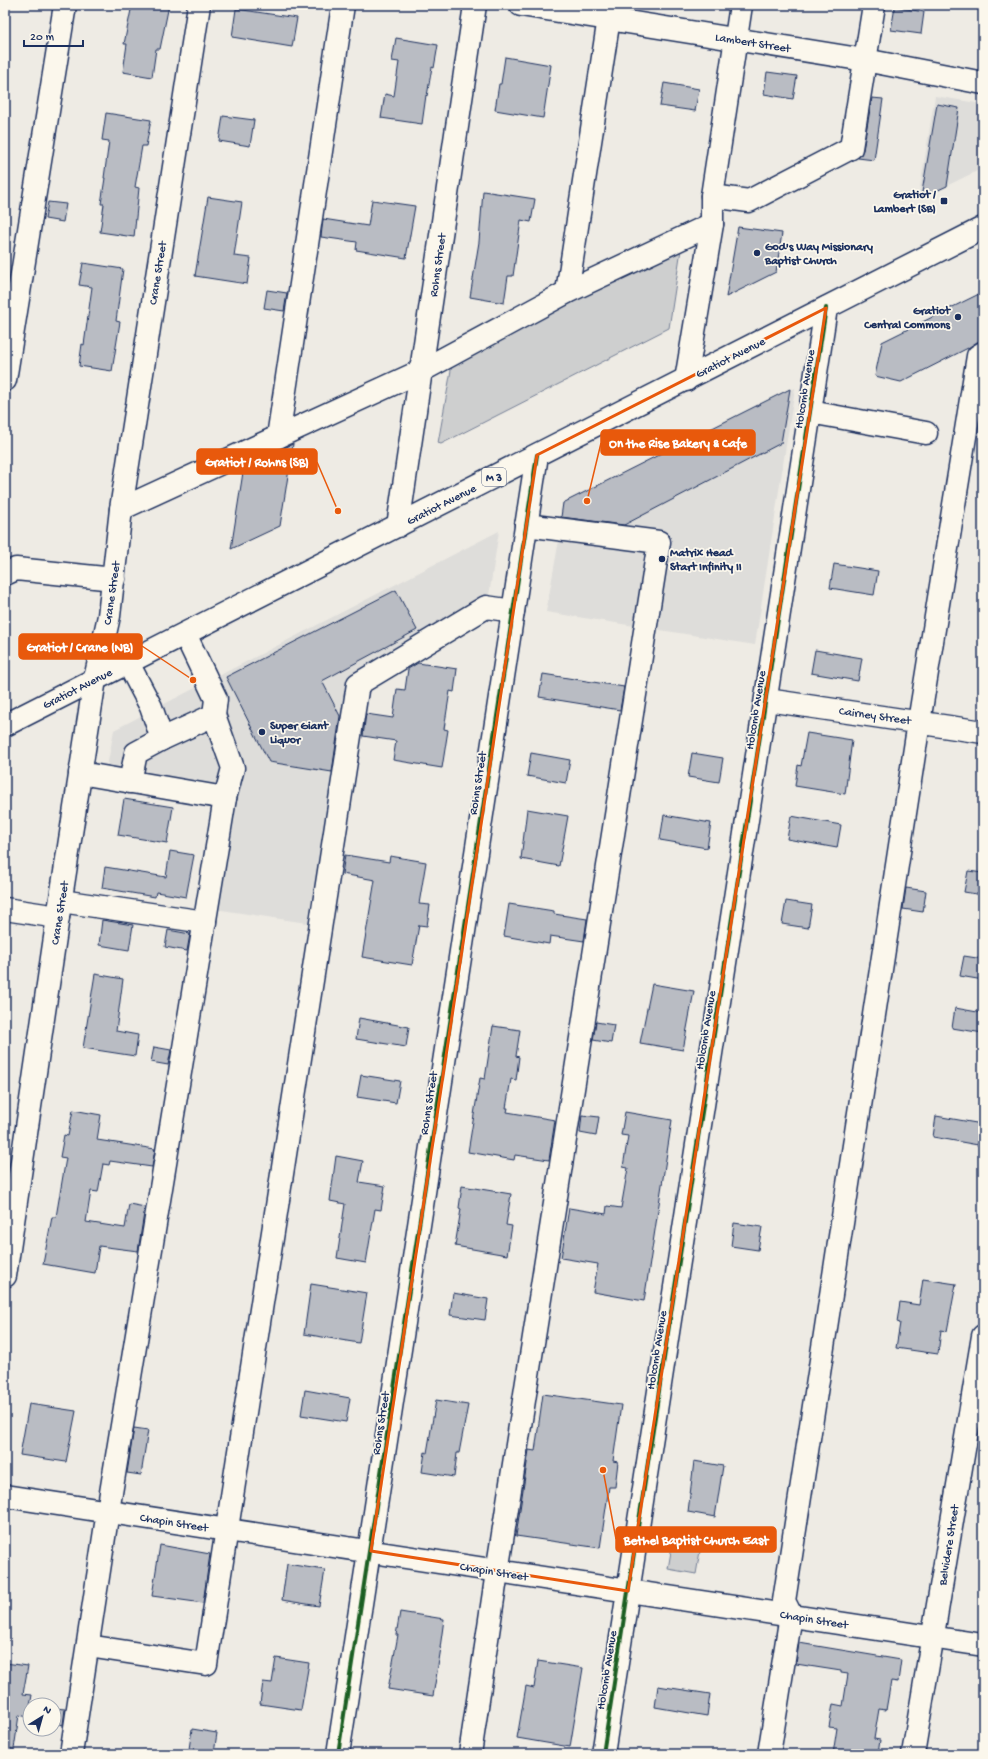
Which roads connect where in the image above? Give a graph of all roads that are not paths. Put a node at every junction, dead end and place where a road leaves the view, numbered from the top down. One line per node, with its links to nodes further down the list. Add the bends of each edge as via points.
1 (65, 5): 19 (street)
2 (199, 5): 25 (street, Crane Street)
3 (343, 5): 23 (street)
4 (475, 5): 18 (street, Rohns Street)
5 (521, 5): 8 (street, Lambert Street)
6 (741, 5): 9 (street)
7 (874, 5): 10 (street)
8 (610, 12): 9 (street, Lambert Street); 15 (street)
9 (736, 40): 10 (street, Lambert Street); 12 (street)
10 (865, 60): 11 (street, Lambert Street); 12 (street, via 851,148 749,201)
11 (983, 83)
12 (712, 196): 13 (street)
13 (712, 224): 15 (street); 20 (street)
14 (983, 228): 16 (street, Gratiot Avenue / M 3)
15 (567, 292): 18 (street)
16 (826, 308): 20 (street, Gratiot Avenue / M 3); 21 (street, Holcomb Avenue)
17 (983, 353): 36 (street, via 978,356)
18 (421, 371): 23 (street); 27 (street, Rohns Street)
19 (5, 380)
20 (686, 380): 24 (street, Gratiot Avenue / M 3)
21 (810, 412): 22 (street); 34 (street, Holcomb Avenue)
22 (926, 433)
23 (278, 437): 25 (street)
24 (537, 455): 26 (street, Rohns Street); 27 (street, Gratiot Avenue / M 3)
25 (121, 509): 29 (street, Crane Street)
26 (526, 525): 30 (street, Rohns Street); 52 (street, via 659,542)
27 (398, 526): 31 (street, Gratiot Avenue / M 3)
28 (5, 574): 29 (street, via 16,569)
29 (114, 579): 33 (street, Crane Street)
30 (513, 611): 50 (street, via 486,607 358,684); 51 (street, Rohns Street)
31 (185, 634): 32 (street, Gratiot Avenue / M 3); 35 (street, via 216,699)
32 (128, 662): 33 (street, Gratiot Avenue / M 3); 39 (street, via 151,707)
33 (95, 679): 37 (street, Gratiot Avenue / M 3); 40 (street, Crane Street)
34 (767, 700): 36 (street, Cairney Street); 53 (street, Holcomb Avenue)
35 (214, 715): 39 (street); 42 (street, via 233,768)
36 (919, 722): 38 (street, Cairney Street); 54 (street, via 784,1601)
37 (5, 725)
38 (983, 732)
39 (162, 739): 41 (street, via 136,754)
40 (80, 773): 41 (street); 44 (street, Crane Street)
41 (130, 782): 42 (street)
42 (225, 798): 45 (street)
43 (5, 909): 44 (street)
44 (59, 909): 45 (street); 46 (street, Crane Street)
45 (204, 922): 49 (street)
46 (5, 1276)
47 (983, 1336): 55 (street, Belvidere Street)
48 (5, 1496): 49 (street, Chapin Street)
49 (108, 1511): 50 (street, Chapin Street); 57 (street)
50 (227, 1530): 51 (street, Chapin Street); 57 (street, via 206,1664)
51 (371, 1551): 52 (street, Chapin Street); 59 (street, Rohns Street)
52 (497, 1572): 53 (street, Chapin Street); 60 (street)
53 (628, 1591): 54 (street, Chapin Street); 61 (street, Holcomb Avenue)
54 (791, 1615): 55 (street, Chapin Street); 62 (street)
55 (933, 1637): 56 (street, Chapin Street); 63 (street, Belvidere Street)
56 (983, 1645)
57 (88, 1646): 58 (street)
58 (71, 1754)
59 (338, 1754)
60 (470, 1754)
61 (603, 1754)
62 (768, 1754)
63 (913, 1754)

